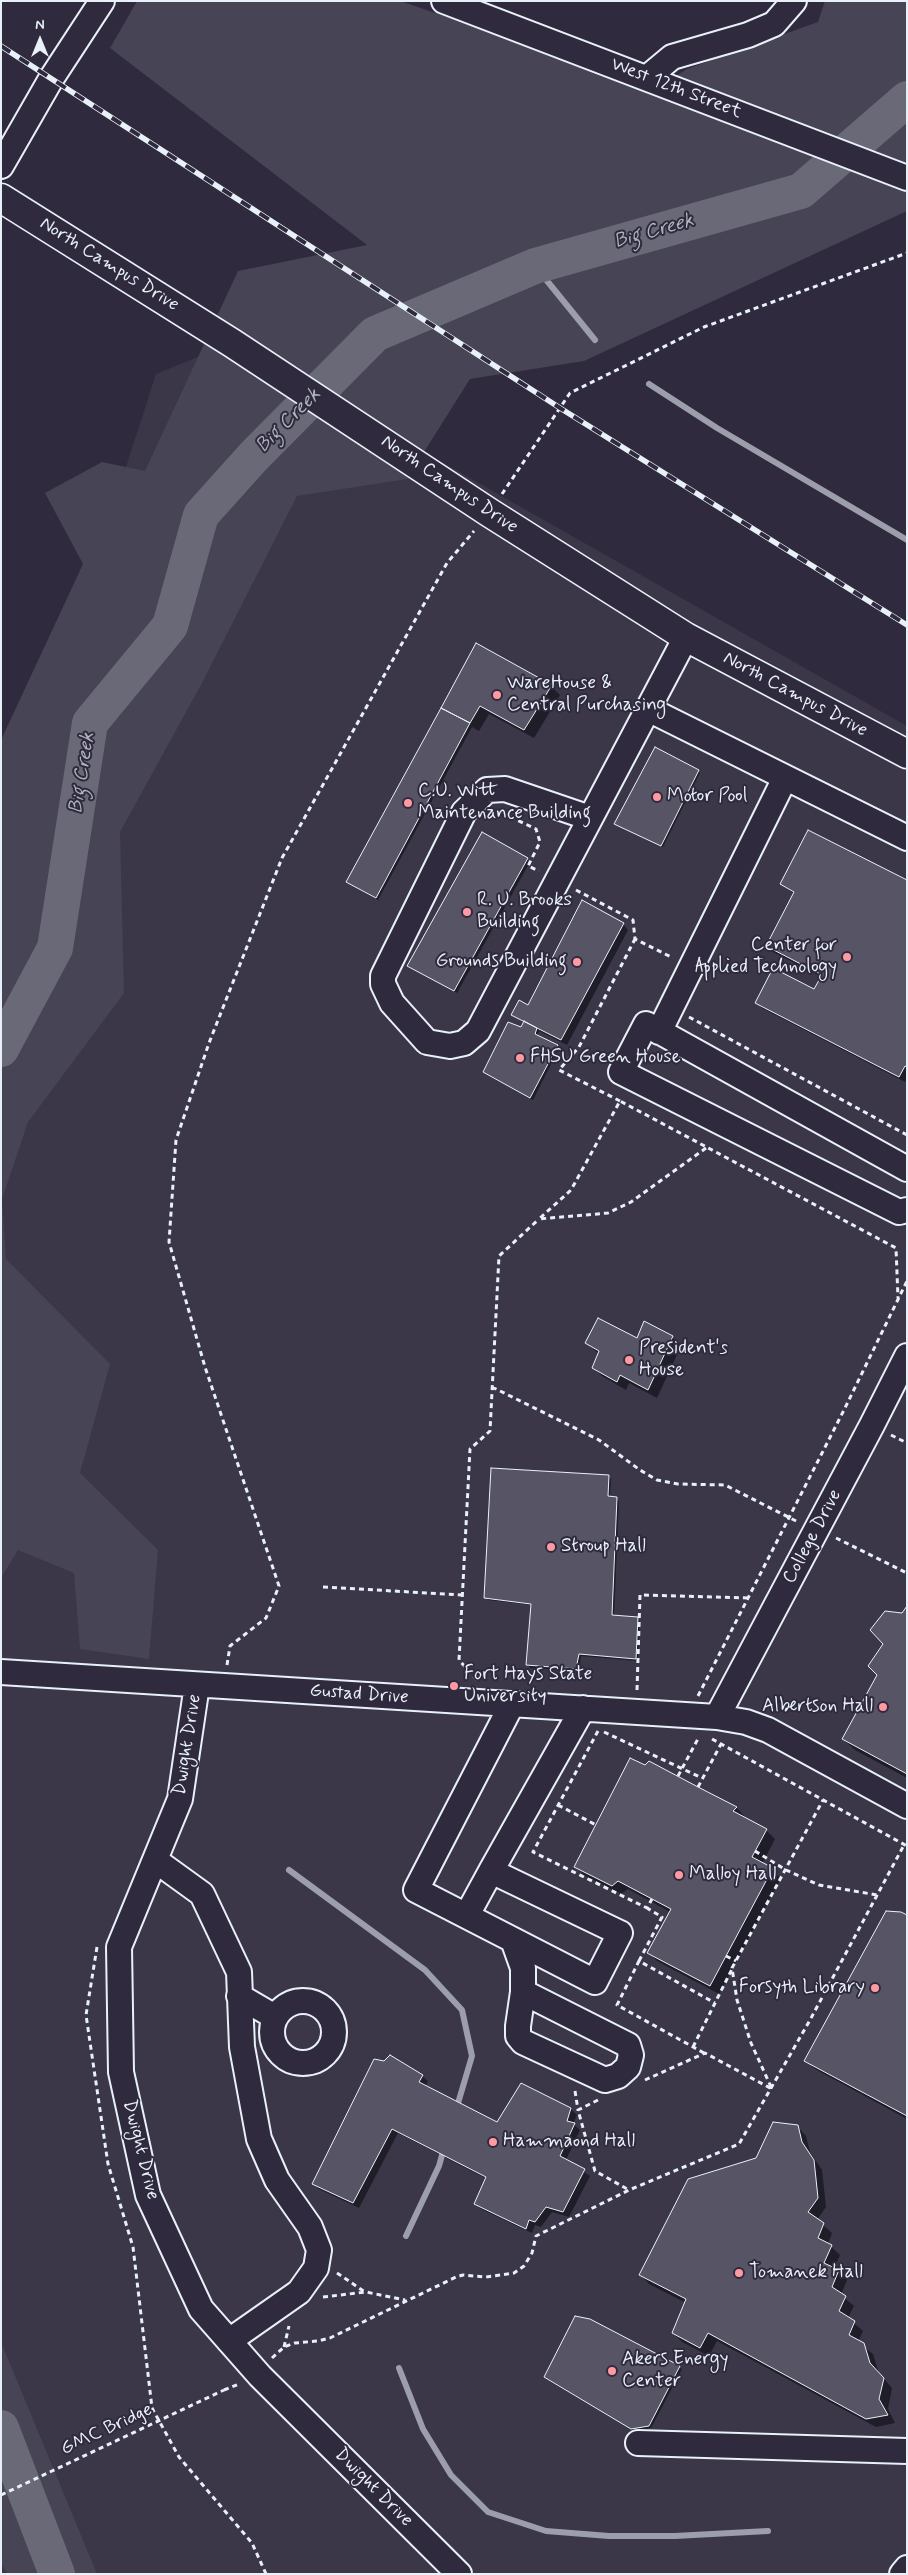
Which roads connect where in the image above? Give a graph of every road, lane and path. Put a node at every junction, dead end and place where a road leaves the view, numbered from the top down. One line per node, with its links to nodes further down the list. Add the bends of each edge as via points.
1 (102, 1): 5 (street, via 51,79)
2 (444, 1): 4 (street, West 12th Street)
3 (794, 1): 4 (street, via 774,24 672,58)
4 (648, 77): 6 (street, West 12th Street)
5 (1, 166)
6 (907, 178)
7 (1, 198): 9 (main road, North Campus Drive, via 232,342)
8 (907, 253): 9 (path, via 704,327 570,394)
9 (490, 513): 10 (main road, North Campus Drive); 38 (path, via 447,563 282,858 209,1043 176,1140 168,1242 205,1367 278,1586 266,1618 230,1646)
10 (686, 637): 11 (street); 12 (main road, North Campus Drive)
11 (648, 709): 13 (street); 14 (street)
12 (907, 754)
13 (785, 778): 15 (street); 18 (street)
14 (590, 818): 14 (street, via 506,789 487,790 464,812 383,976 383,984 392,1003 426,1042 450,1046 464,1043 478,1031)
15 (907, 838)
16 (635, 939): 19 (path, via 579,1047 558,1070)
17 (684, 1015): 20 (path)
18 (659, 1032): 22 (street); 23 (street, via 646,1024 621,1072 899,1212)
19 (620, 1101): 21 (path); 24 (path, via 571,1190)
20 (907, 1135)
21 (706, 1148): 24 (path, via 631,1202 608,1213); 26 (path, via 896,1248)
22 (907, 1169)
23 (907, 1210)
24 (539, 1218): 28 (path, via 499,1256)
25 (907, 1280): 26 (path)
26 (898, 1299): 29 (path)
27 (907, 1356): 30 (street, College Drive)
28 (492, 1387): 29 (path, via 599,1440 657,1480 725,1485); 33 (path, via 490,1431 470,1449)
29 (788, 1519): 30 (path); 34 (path)
30 (817, 1529): 31 (path); 43 (street, College Drive)
31 (907, 1574)
32 (323, 1587): 33 (path)
33 (463, 1595): 36 (path, via 459,1660)
34 (748, 1598): 39 (path, via 640,1595); 42 (path)
35 (1, 1672): 37 (street, Gustad Drive)
36 (480, 1683)
37 (197, 1685): 38 (street, Gustad Drive); 56 (street, Dwight Drive, via 180,1799)
38 (225, 1687): 40 (street, Gustad Drive)
39 (637, 1691)
40 (512, 1704): 41 (street, Gustad Drive); 62 (street, via 416,1890)
41 (583, 1708): 42 (street, Gustad Drive); 58 (street)
42 (687, 1715): 43 (street, Gustad Drive); 44 (path, via 682,1726)
43 (717, 1717): 52 (street, Gustad Drive, via 768,1730)
44 (701, 1733): 45 (path); 46 (path)
45 (721, 1744): 48 (path); 50 (path)
46 (682, 1769): 47 (path); 48 (path); 51 (path, via 599,1730)
47 (678, 1776)
48 (702, 1778): 49 (path)
49 (698, 1787)
50 (823, 1800): 54 (path); 57 (path)
51 (558, 1805): 53 (path); 61 (path, via 533,1852)
52 (907, 1806)
53 (596, 1825)
54 (905, 1845): 59 (path)
55 (756, 1851): 57 (path)
56 (155, 1860): 70 (street, via 202,1894 239,1972); 84 (street, Dwight Drive, via 119,1947 121,2072 148,2196 201,2309)
57 (786, 1870): 59 (path, via 819,1885); 67 (path)
58 (491, 1871): 62 (street); 63 (street, via 620,1933 595,1982)
59 (877, 1895): 76 (path)
60 (652, 1899): 61 (path)
61 (647, 1908): 66 (path, via 662,1917)
62 (467, 1915): 63 (street)
63 (513, 1940): 69 (street, via 523,1968)
64 (98, 1943): 92 (path, via 86,2015 108,2164 133,2247 152,2408 179,2457 252,2543)
65 (726, 1956): 67 (path)
66 (638, 1961): 71 (path); 73 (path, via 617,2005)
67 (736, 1961): 68 (path)
68 (732, 1968): 71 (path); 76 (path, via 732,1982 751,2042)
69 (523, 1992): 69 (street, via 518,2026 518,2036 523,2042 605,2080 618,2076 628,2067 631,2055 628,2044)
70 (239, 1996): 72 (street); 84 (street, via 242,2046 259,2139 277,2180 310,2227 319,2250 316,2268 299,2292)
71 (715, 2003): 73 (path)
72 (275, 2017)
73 (693, 2046): 74 (path)
74 (705, 2054): 75 (path); 76 (path)
75 (637, 2083)
76 (772, 2088): 78 (path, via 739,2144)
77 (603, 2098): 78 (path, via 578,2110 594,2171)
78 (629, 2190): 82 (path, via 536,2236 532,2253 524,2266 514,2273 456,2277)
79 (333, 2270): 81 (path)
80 (322, 2291): 81 (path, via 319,2298)
81 (366, 2292): 82 (path)
82 (406, 2301): 85 (path, via 330,2338 295,2343)
83 (290, 2324): 85 (path)
84 (229, 2341): 86 (street, Dwight Drive)
85 (284, 2348): 86 (path, via 270,2359)
86 (260, 2376): 93 (street, Dwight Drive)
87 (224, 2390): 90 (path, GMC Bridge, bridge)
88 (638, 2443): 89 (street)
89 (907, 2452)
90 (1, 2495)
91 (907, 2568): 94 (street)
92 (266, 2574)
93 (459, 2574)
94 (902, 2574)

